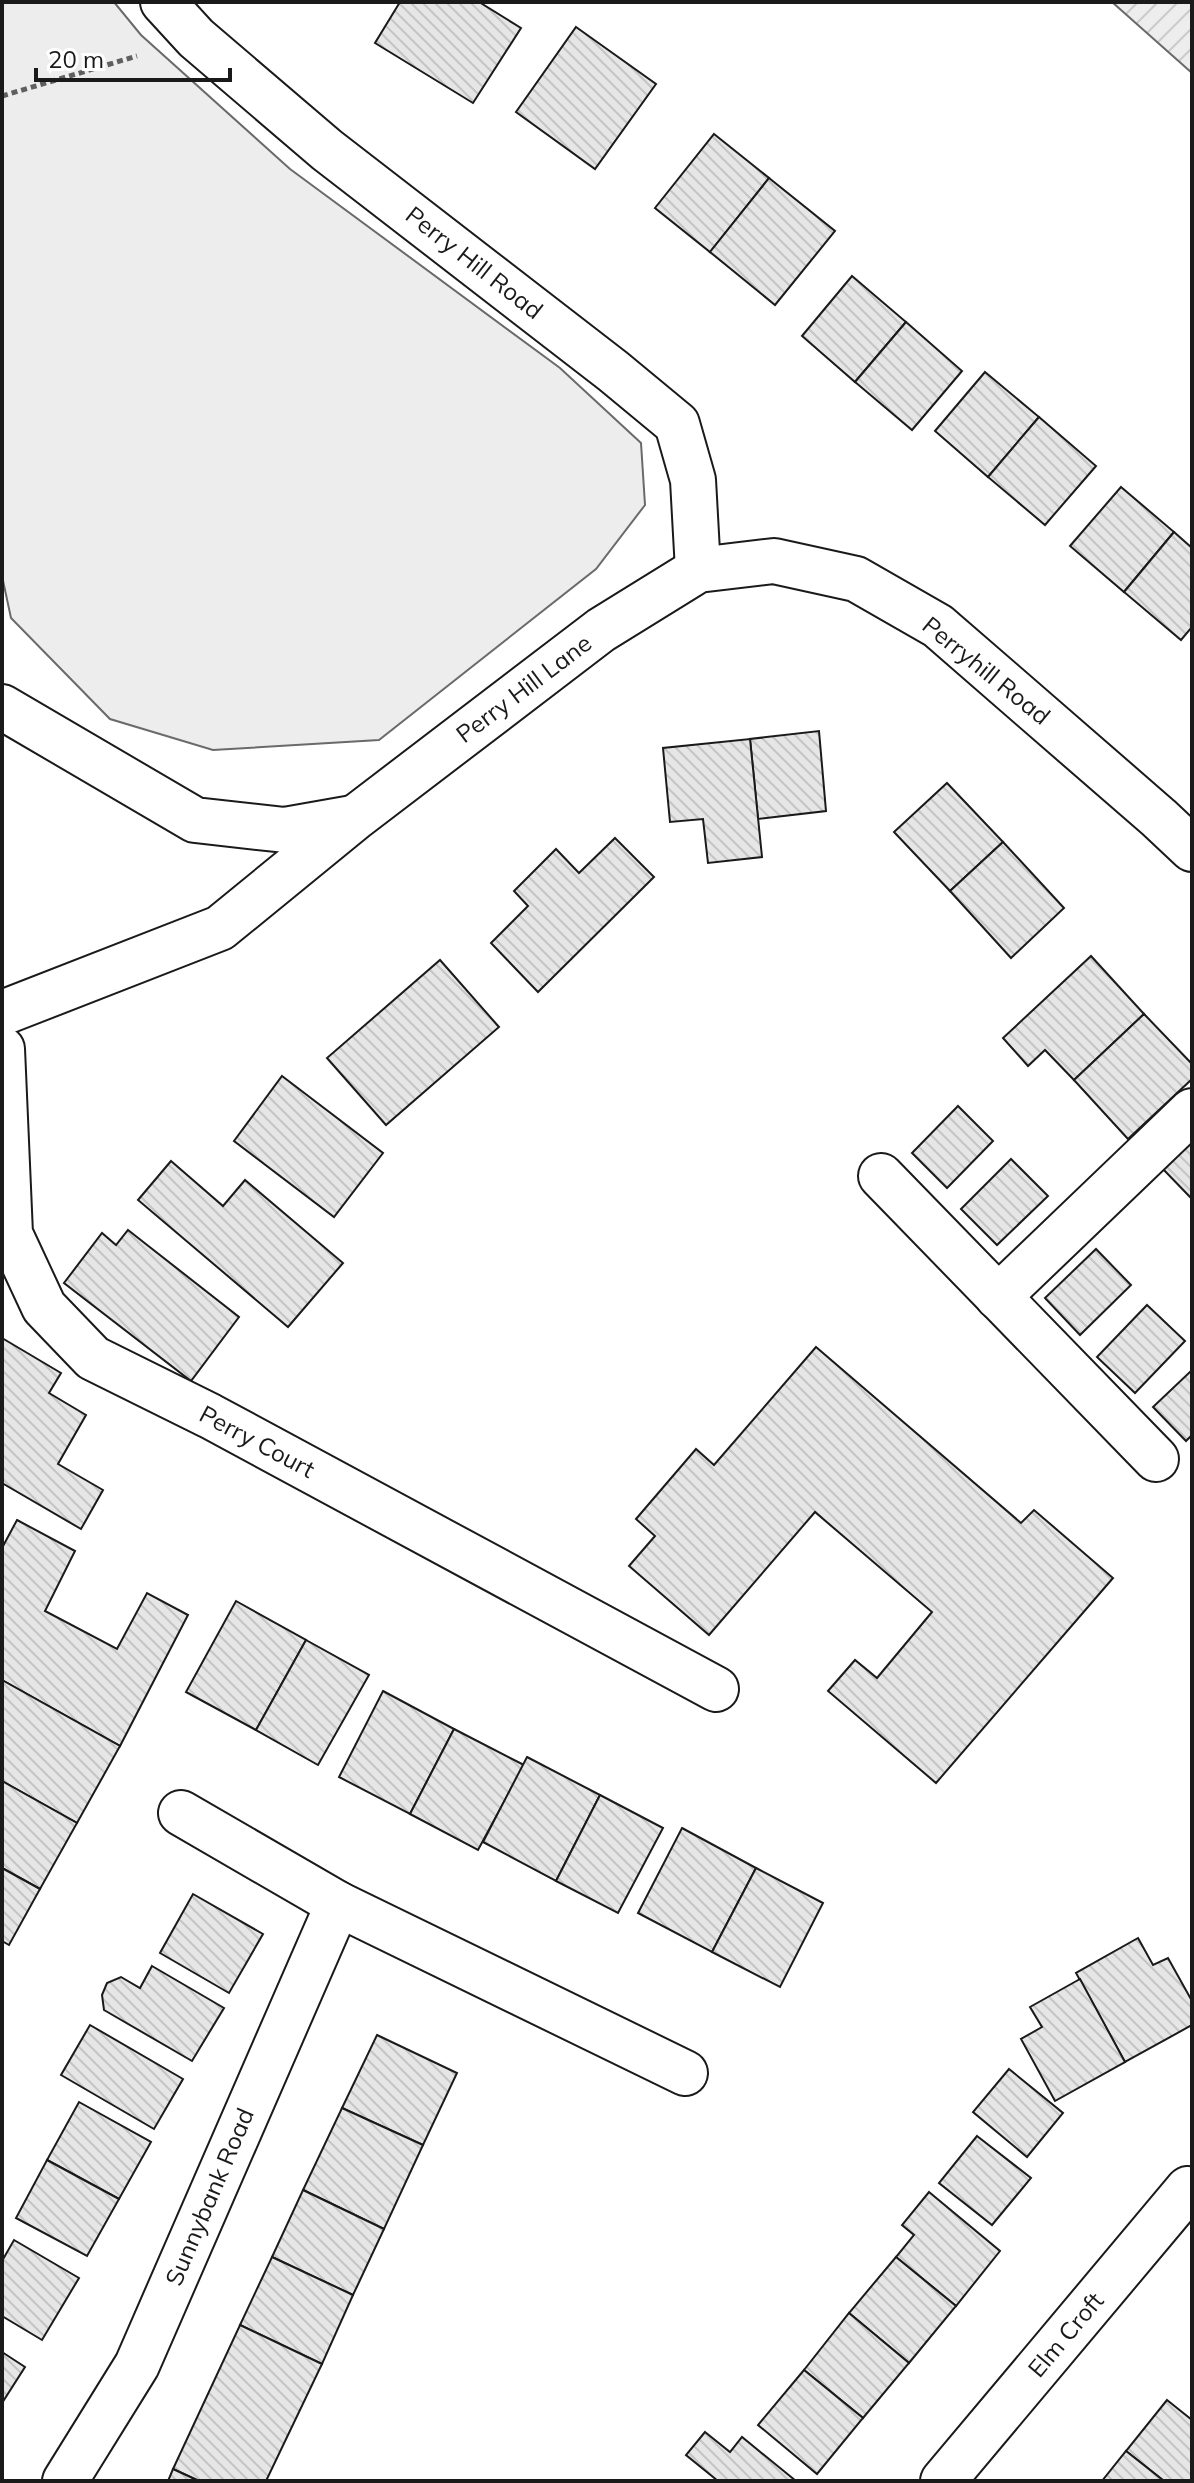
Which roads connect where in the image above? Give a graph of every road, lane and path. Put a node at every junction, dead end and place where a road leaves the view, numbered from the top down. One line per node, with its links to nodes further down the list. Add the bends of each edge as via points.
1 (163, 2): 2 (street, Perry Hill Road)
2 (196, 38): 3 (path); 4 (street, Perry Hill Road, via 327,150 677,424 693,480)
3 (2, 96)
4 (698, 570): 6 (street, Perry Hill Lane, via 601,630); 7 (street, Perryhill Road, via 774,561 856,579 938,626)
5 (2, 707): 6 (street, Perry Hill Lane, via 195,820 285,830)
6 (356, 817): 8 (street, Perry Hill Lane, via 220,928)
7 (1192, 849)
8 (2, 1013)
9 (2, 1049): 14 (street, Perry Court, via 10,1234 44,1307 93,1358)
10 (1192, 1111): 12 (street)
11 (881, 1176): 12 (street)
12 (998, 1297): 13 (street)
13 (1156, 1459)
14 (716, 1689)
15 (181, 1813): 16 (street)
16 (338, 1904): 17 (street); 19 (street, Sunnybank Road, via 137,2365)
17 (685, 2073)
18 (1188, 2189): 20 (street, Elm Croft)
19 (65, 2481)
20 (943, 2481)

